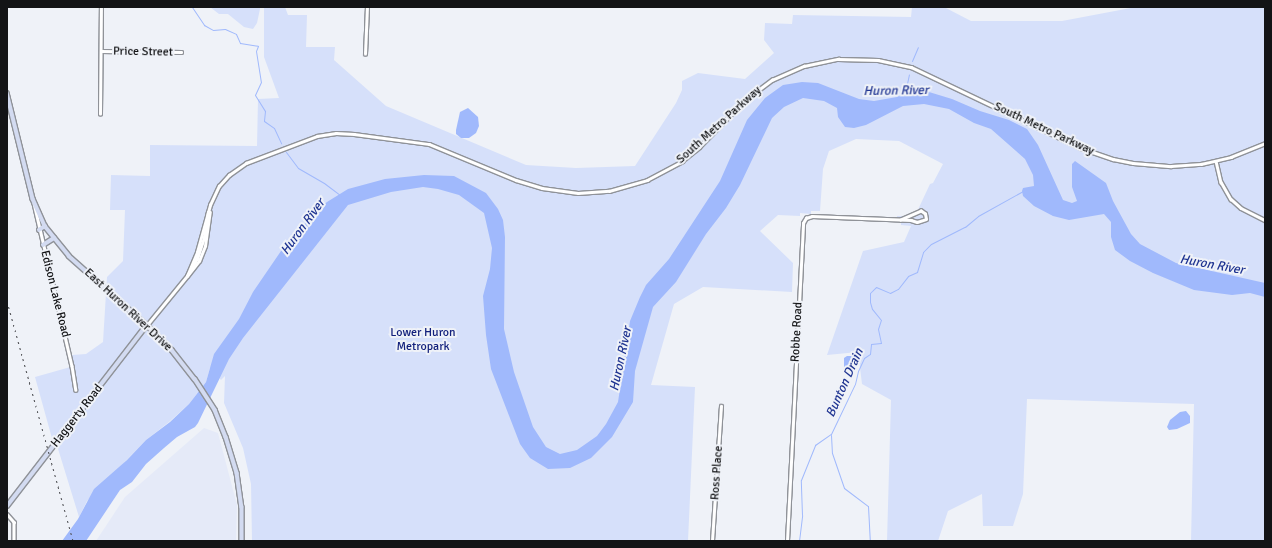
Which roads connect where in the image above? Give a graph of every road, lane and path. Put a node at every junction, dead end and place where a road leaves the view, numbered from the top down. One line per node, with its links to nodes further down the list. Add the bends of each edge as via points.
1 (101, 7): 3 (street, Price Street)
2 (367, 7): 5 (street)
3 (101, 51): 4 (street, Price Street); 7 (street)
4 (181, 52)
5 (365, 54)
6 (7, 93): 10 (main road, East Huron River Drive)
7 (100, 114)
8 (1265, 143): 9 (street, South Metro Parkway)
9 (1216, 161): 11 (street, South Metro Parkway, via 1163,166 1113,159 1076,145 919,70 878,60 846,58 812,64 772,80 745,100 682,161 655,176 622,188 583,193 548,190 429,144 336,133 306,140 242,166 219,186); 13 (street, via 1221,182 1231,199 1245,210)
10 (33, 199): 14 (main road, East Huron River Drive); 15 (street, Edison Lake Road)
11 (209, 208): 18 (street, South Metro Parkway, via 197,252); 18 (street, South Metro Parkway, via 205,246 196,266)
12 (901, 220): 12 (street, Robbe Road, via 922,221 926,219 921,211); 27 (street, Robbe Road, via 812,216 806,218 803,223)
13 (1265, 220)
14 (45, 226): 15 (main road); 16 (main road, East Huron River Drive)
15 (39, 230): 17 (street, Edison Lake Road)
16 (54, 238): 17 (main road); 19 (main road, East Huron River Drive, via 75,262)
17 (43, 245): 20 (street, Edison Lake Road)
18 (187, 276): 19 (street, South Metro Parkway)
19 (147, 325): 22 (main road, Haggerty Road); 25 (main road, East Huron River Drive, via 172,350 215,410 237,473 242,507)
20 (76, 390)
21 (721, 406): 26 (street, Ross Place)
22 (7, 506)
23 (7, 514): 24 (street, via 14,522)
24 (14, 541)
25 (242, 541)
26 (712, 541)
27 (787, 541)

